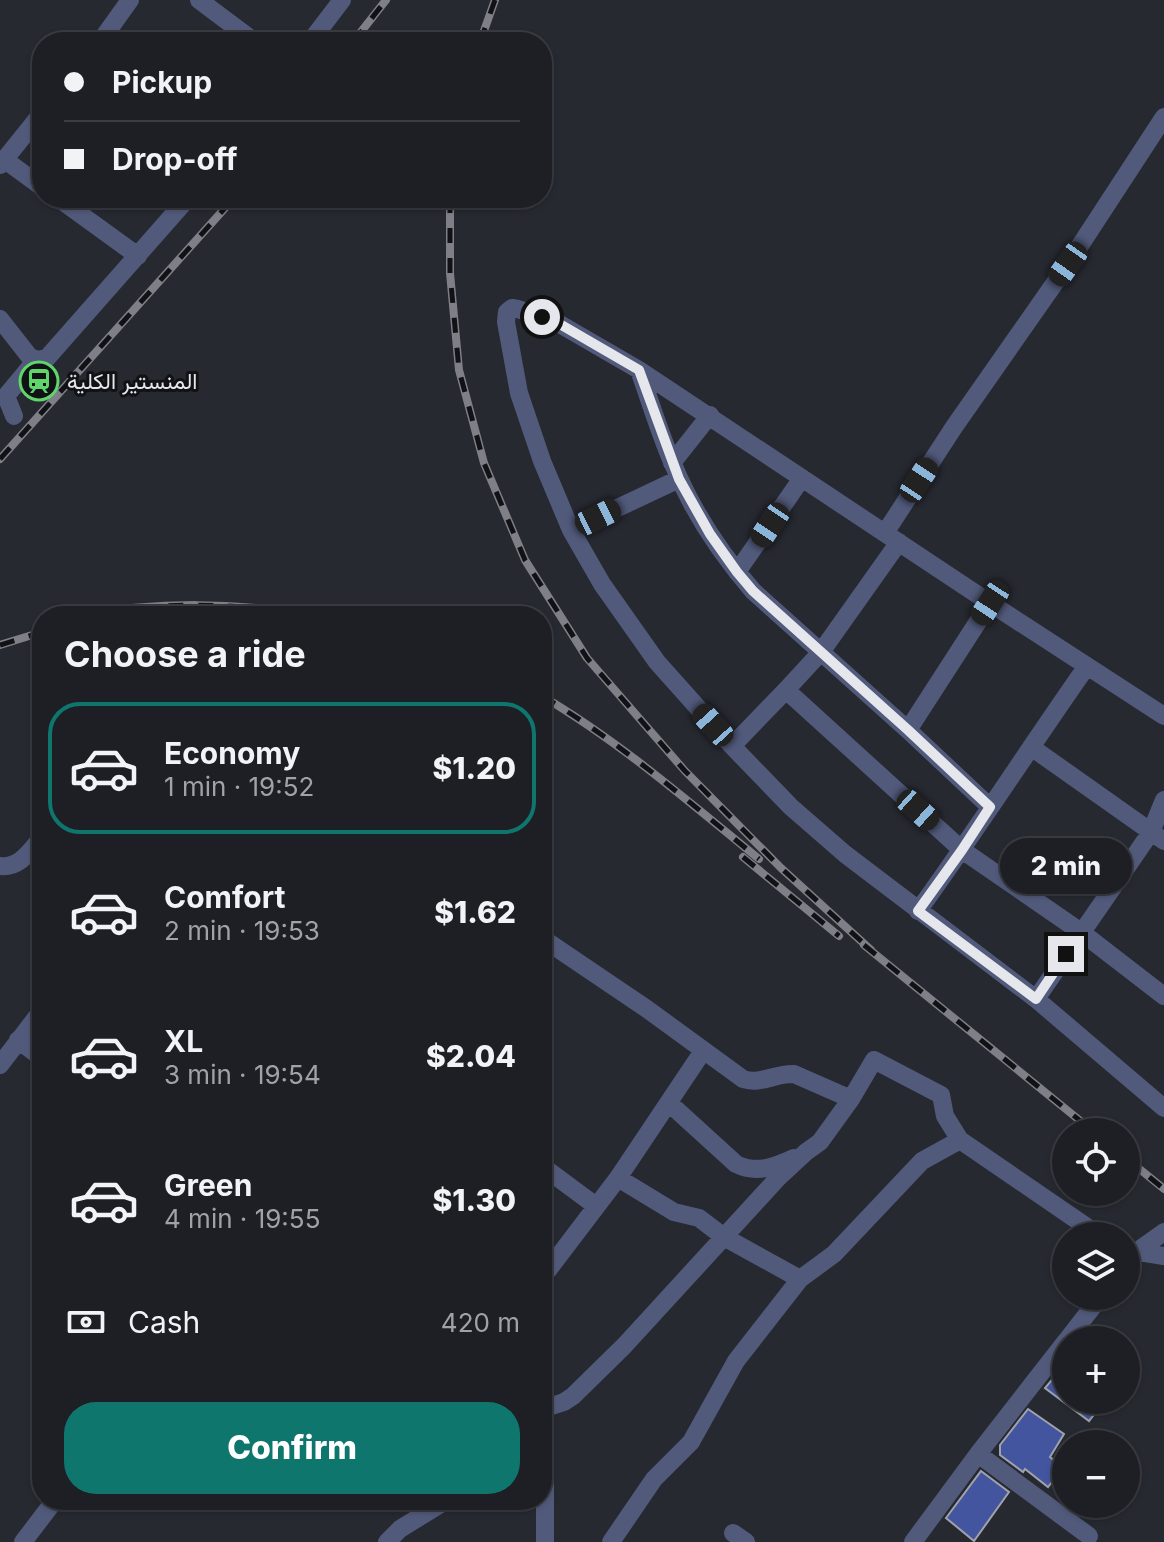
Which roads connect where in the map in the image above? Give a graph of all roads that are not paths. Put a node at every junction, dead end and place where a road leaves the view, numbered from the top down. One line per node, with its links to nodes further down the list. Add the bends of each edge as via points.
1 (130, 0): 4 (street)
2 (199, 0): 5 (street)
3 (342, 0): 6 (street)
4 (108, 32)
5 (242, 32)
6 (318, 32)
7 (1164, 117): 22 (street, via 954,427)
8 (32, 125): 9 (street)
9 (2, 162): 10 (street)
10 (32, 181)
11 (72, 208): 13 (street)
12 (179, 208): 13 (street)
13 (138, 256): 15 (street, via 47,358)
14 (0, 319): 15 (street)
15 (36, 360): 18 (street, via 6,396)
16 (639, 370): 17 (street); 19 (street); 21 (street, via 558,323 518,309 507,312 519,393)
17 (710, 415): 19 (street); 20 (street)
18 (14, 416)
19 (676, 471): 21 (street); 23 (street)
20 (802, 478): 22 (street); 23 (street)
21 (571, 530): 30 (street, via 657,662)
22 (892, 537): 24 (street); 25 (street)
23 (737, 572): 25 (street)
24 (990, 603): 26 (street); 29 (street)
25 (821, 652): 27 (street); 29 (street)
26 (1087, 666): 28 (street); 31 (street)
27 (786, 690): 30 (street); 36 (street)
28 (1164, 716)
29 (908, 730): 33 (street)
30 (732, 746): 38 (street, via 791,807)
31 (1031, 747): 33 (street); 34 (street)
32 (1164, 800): 34 (street)
33 (990, 807): 36 (street)
34 (1157, 836): 39 (street)
35 (32, 848): 37 (street, via 21,861)
36 (962, 850): 38 (street); 39 (street)
37 (0, 866)
38 (918, 911): 42 (street)
39 (1081, 932): 41 (street); 42 (street)
40 (552, 945): 46 (street)
41 (1164, 996)
42 (1036, 999): 50 (street)
43 (32, 1022): 44 (street)
44 (18, 1040): 45 (street); 47 (street)
45 (32, 1050)
46 (703, 1051): 48 (street, via 750,1082 794,1074); 49 (street)
47 (0, 1065)
48 (851, 1099): 51 (street, via 874,1060 941,1095 945,1116); 52 (street, via 820,1142)
49 (669, 1103): 52 (street, via 744,1168 765,1169); 54 (street)
50 (1164, 1108)
51 (960, 1140): 56 (street); 63 (street, via 922,1161 834,1254)
52 (806, 1152): 58 (street)
53 (552, 1173): 55 (street)
54 (618, 1178): 55 (street); 58 (street, via 674,1212 699,1218)
55 (596, 1206): 62 (street)
56 (1080, 1222)
57 (1164, 1232): 59 (street)
58 (724, 1237): 63 (street); 67 (street, via 624,1346 573,1396)
59 (1140, 1248)
60 (1140, 1255): 61 (street)
61 (1164, 1256)
62 (552, 1265)
63 (800, 1279): 76 (street, via 736,1361 691,1442 654,1479)
64 (1090, 1310): 65 (street)
65 (1078, 1326)
66 (1052, 1359): 68 (street)
67 (552, 1407)
68 (978, 1454): 72 (street); 77 (street)
69 (47, 1510): 73 (street)
70 (431, 1510): 74 (street)
71 (545, 1510): 75 (street)
72 (1089, 1536)
73 (23, 1542)
74 (387, 1542)
75 (545, 1542)
76 (611, 1542)
77 (913, 1542)

